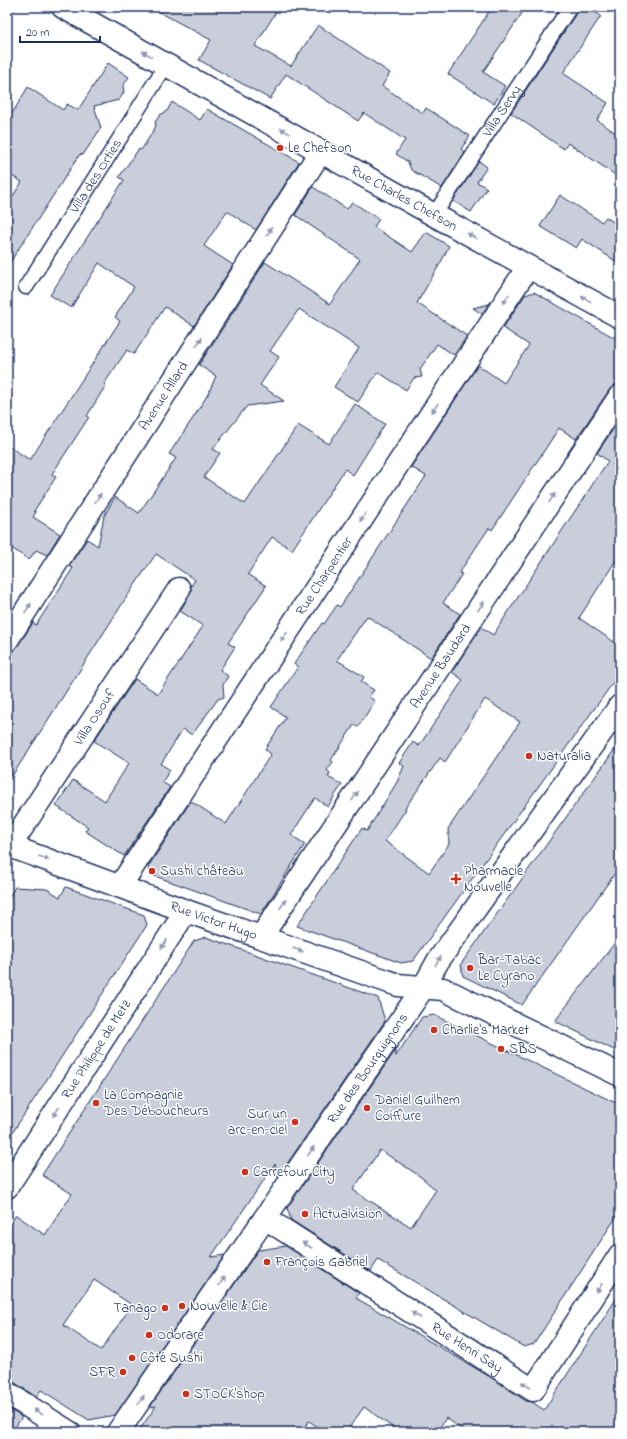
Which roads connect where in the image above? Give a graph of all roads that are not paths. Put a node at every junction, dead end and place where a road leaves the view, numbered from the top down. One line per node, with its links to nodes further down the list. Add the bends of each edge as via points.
1 (62, 7): 3 (street, Rue Charles Chefson, one-way to 1)
2 (570, 7): 5 (lane, Villa Servy)
3 (166, 65): 4 (street, Rue Charles Chefson, one-way to 3); 7 (lane, Villa des Orties)
4 (321, 151): 5 (street, Rue Charles Chefson); 11 (street, Avenue Allard, one-way to 4)
5 (434, 216): 6 (street, Rue Charles Chefson, one-way to 5)
6 (528, 267): 8 (street, Rue Charles Chefson, one-way to 6); 14 (street, Rue Charpentier, one-way to 14)
7 (26, 287)
8 (620, 317)
9 (620, 396): 16 (street, Avenue Baudard, one-way to 9)
10 (179, 589): 13 (street, Villa Osouf)
11 (7, 640)
12 (620, 706): 17 (street, Rue des Bourguignons, one-way to 12, via 438,960)
13 (9, 846): 14 (street, Rue Victor Hugo, one-way to 14)
14 (120, 886): 15 (street, Rue Victor Hugo)
15 (186, 911): 16 (street, Rue Victor Hugo); 19 (street, Rue Philippe de Metz, one-way to 19)
16 (261, 937): 17 (street, Rue Victor Hugo, one-way to 17, via 398,985)
17 (423, 988): 18 (street, Rue Victor Hugo, via 443,989); 20 (street, Rue des Bourguignons, one-way to 17)
18 (620, 1075)
19 (7, 1187)
20 (265, 1218): 21 (street, Rue Henri Say, one-way to 20, via 533,1390); 24 (street, Rue des Bourguignons, one-way to 20)
21 (620, 1255)
22 (7, 1393): 23 (street, one-way to 22)
23 (69, 1432)
24 (118, 1432)

